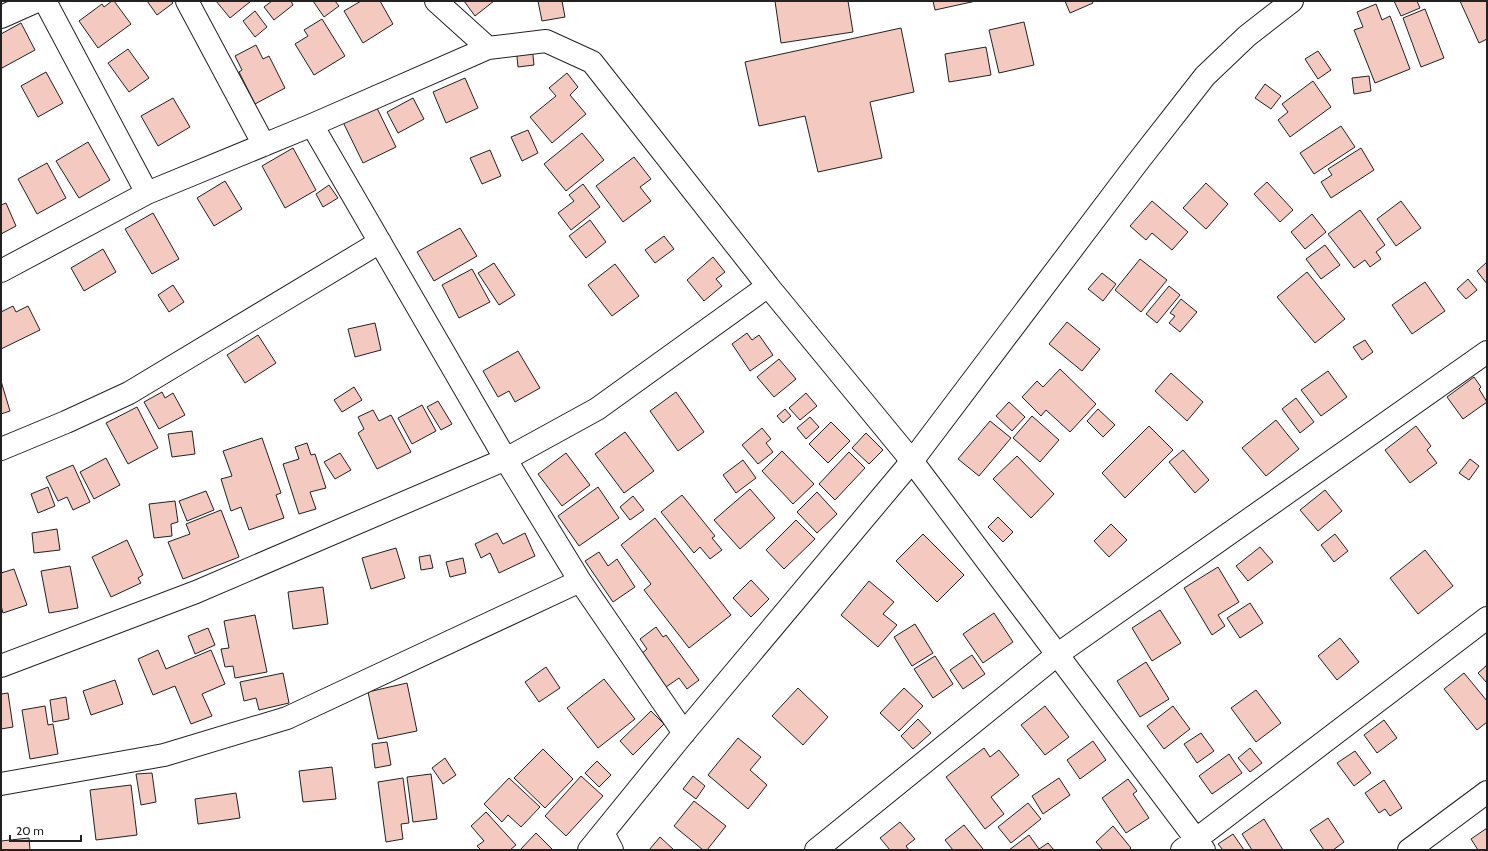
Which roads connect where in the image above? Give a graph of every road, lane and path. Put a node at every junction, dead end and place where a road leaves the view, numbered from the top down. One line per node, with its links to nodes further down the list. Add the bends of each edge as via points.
1 (37, 1): 6 (main road)
2 (45, 1): 10 (main road)
3 (187, 1): 9 (main road)
4 (436, 1): 7 (main road)
5 (1292, 1): 17 (main road, via 1246,36 1205,76)
6 (1, 17)
7 (488, 48): 8 (main road); 13 (main road, via 546,41 592,62)
8 (312, 125): 9 (main road); 11 (main road)
9 (264, 145): 10 (main road)
10 (147, 193): 12 (main road)
11 (380, 242): 15 (main road, via 129,393); 16 (main road)
12 (1, 271)
13 (768, 286): 16 (main road, via 596,409); 17 (main road)
14 (1487, 352): 20 (main road)
15 (1, 449)
16 (506, 459): 18 (main road); 21 (main road, via 196,592)
17 (912, 461): 20 (main road); 22 (main road)
18 (580, 581): 22 (main road); 23 (main road, via 287,718 164,755)
19 (1487, 618): 26 (main road)
20 (1058, 654): 26 (main road); 28 (main road)
21 (1, 666)
22 (684, 733): 25 (main road)
23 (1, 784)
24 (1487, 792): 29 (main road)
25 (608, 841): 27 (main road)
26 (1194, 846)
27 (589, 850)
28 (816, 850)
29 (1409, 850)

